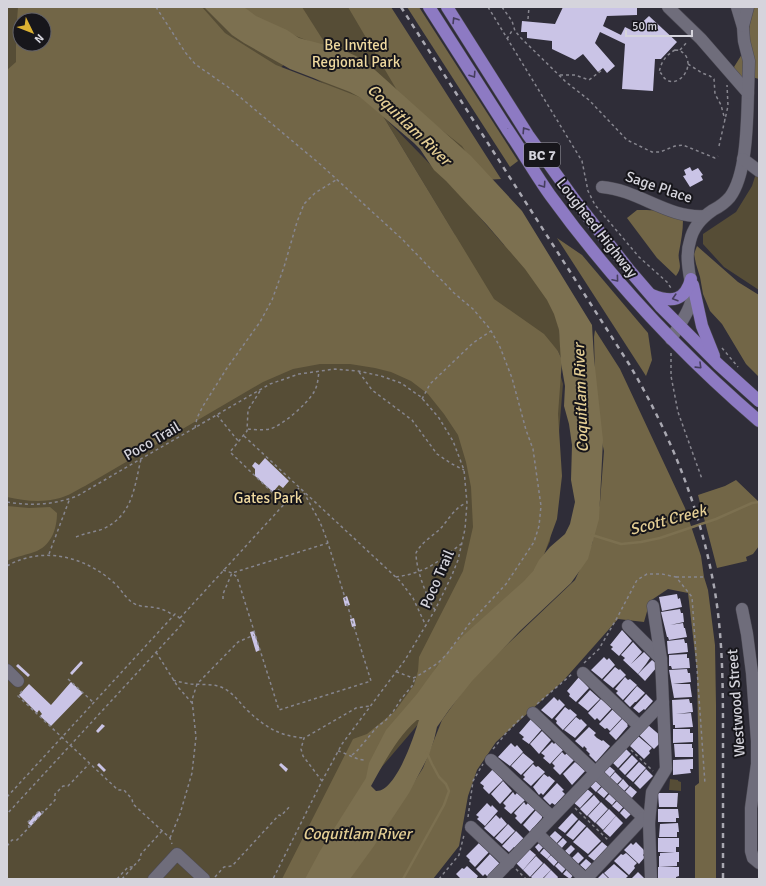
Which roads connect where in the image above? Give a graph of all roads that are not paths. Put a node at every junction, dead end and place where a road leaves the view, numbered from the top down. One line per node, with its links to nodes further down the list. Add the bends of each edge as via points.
1 (429, 7): 15 (main road, Lougheed Highway / BC 7, one-way to 15, via 550,194 612,275)
2 (447, 7): 13 (main road, Lougheed Highway / BC 7, one-way to 2, via 610,246 528,135)
3 (668, 7): 7 (street, via 702,39)
4 (737, 7): 6 (street)
5 (748, 7): 6 (street)
6 (743, 27): 7 (street, via 749,60)
7 (748, 93): 8 (street)
8 (743, 159): 9 (street); 11 (street, via 730,197)
9 (759, 171)
10 (602, 187): 11 (street, Sage Place, via 634,195 676,213)
11 (705, 216): 12 (street, via 695,228 690,242 688,256)
12 (692, 282): 13 (main road, one-way to 13, via 679,297 665,300); 14 (street, via 691,302); 16 (main road, via 702,326)
13 (650, 294): 14 (main road, Lougheed Highway / BC 7)
14 (679, 324): 15 (street); 16 (main road, Lougheed Highway / BC 7)
15 (671, 339): 18 (main road, Lougheed Highway / BC 7, one-way to 18)
16 (718, 364): 17 (main road, Lougheed Highway / BC 7)
17 (759, 401)
18 (759, 421)
19 (652, 606): 22 (street)
20 (742, 609): 30 (street, Westwood Street, via 752,673)
21 (628, 626): 22 (street)
22 (661, 660): 26 (street)
23 (7, 670): 25 (street)
24 (583, 673): 28 (street)
25 (20, 686)
26 (663, 702): 28 (street); 33 (street, via 666,770 652,792)
27 (533, 713): 31 (street)
28 (639, 726): 31 (street)
29 (491, 760): 32 (street)
30 (758, 764): 37 (street, Westwood Street, via 752,792 751,851)
31 (595, 772): 32 (street); 33 (street)
32 (552, 817): 35 (street)
33 (646, 820): 41 (street); 42 (street)
34 (471, 827): 36 (street)
35 (537, 833): 36 (street); 41 (street)
36 (509, 863): 40 (street)
37 (759, 863)
38 (197, 877): 39 (street, via 177,854)
39 (154, 879)
40 (493, 879)
41 (585, 879)
42 (651, 879)

